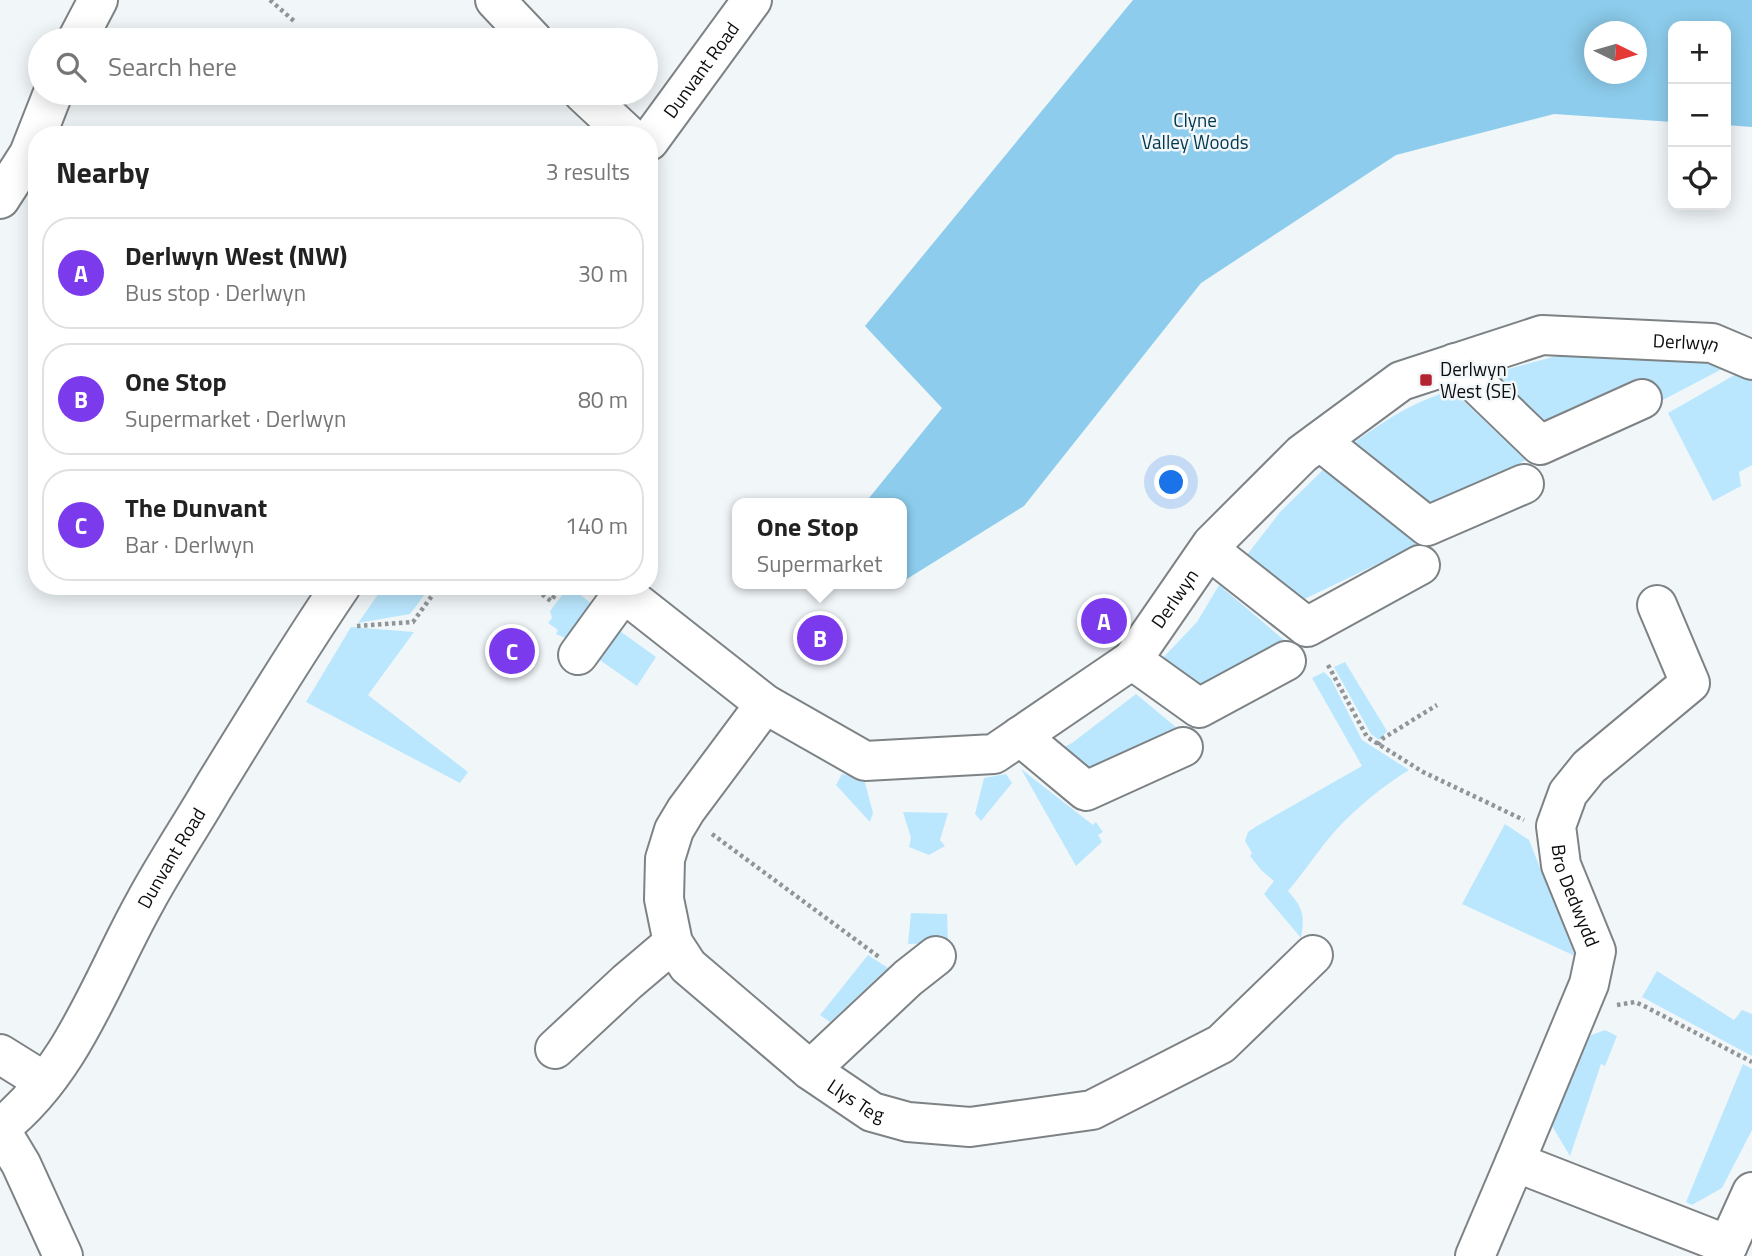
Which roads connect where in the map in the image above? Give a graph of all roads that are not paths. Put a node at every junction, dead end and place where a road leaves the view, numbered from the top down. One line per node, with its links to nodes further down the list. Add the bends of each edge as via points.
1 (98, 0): 4 (street)
2 (495, 0): 5 (street)
3 (752, 0): 10 (street, Dunvant Road)
4 (83, 28)
5 (522, 28)
6 (48, 105): 8 (street)
7 (596, 105): 9 (street)
8 (40, 126)
9 (618, 126)
10 (658, 129)
11 (28, 156): 12 (street)
12 (0, 199)
13 (1752, 360): 14 (street, Derlwyn, via 1712,343 1542,335)
14 (1455, 363): 15 (street, via 1540,444); 16 (street, Derlwyn, via 1401,381)
15 (1642, 399)
16 (1320, 441): 17 (street, via 1427,526); 18 (street, Derlwyn)
17 (1524, 484)
18 (1209, 550): 19 (street, via 1307,627); 25 (street, Derlwyn)
19 (1420, 565)
20 (615, 595): 24 (street)
21 (627, 595): 27 (street, Derlwyn)
22 (334, 596): 36 (street, Dunvant Road, via 145,901 78,1032)
23 (1657, 605): 38 (street, Bro Dedwydd, via 1701,694 1589,767 1568,793 1556,826 1561,865 1597,951 1598,1000)
24 (578, 655)
25 (1132, 660): 26 (street, via 1199,708); 28 (street, Derlwyn)
26 (1286, 661)
27 (765, 704): 28 (street, Derlwyn, via 865,761 994,754); 30 (street, Llys Teg, via 674,830 665,859 664,899)
28 (1020, 736): 29 (street, via 1086,791)
29 (1183, 747)
30 (673, 943): 33 (street); 35 (street, Llys Teg, via 688,966)
31 (1313, 955): 35 (street, Llys Teg, via 1221,1044 1092,1110 970,1127 908,1122 872,1112)
32 (922, 967): 35 (street)
33 (555, 1049)
34 (0, 1054): 36 (street)
35 (810, 1070)
36 (46, 1082): 37 (street, Dunvant Road)
37 (0, 1128): 41 (street, Dunvant Road, via 22,1164)
38 (1515, 1162): 40 (street); 42 (street, Bro Dedwydd)
39 (1752, 1192): 40 (street)
40 (1725, 1250)
41 (63, 1256)
42 (1475, 1256)

